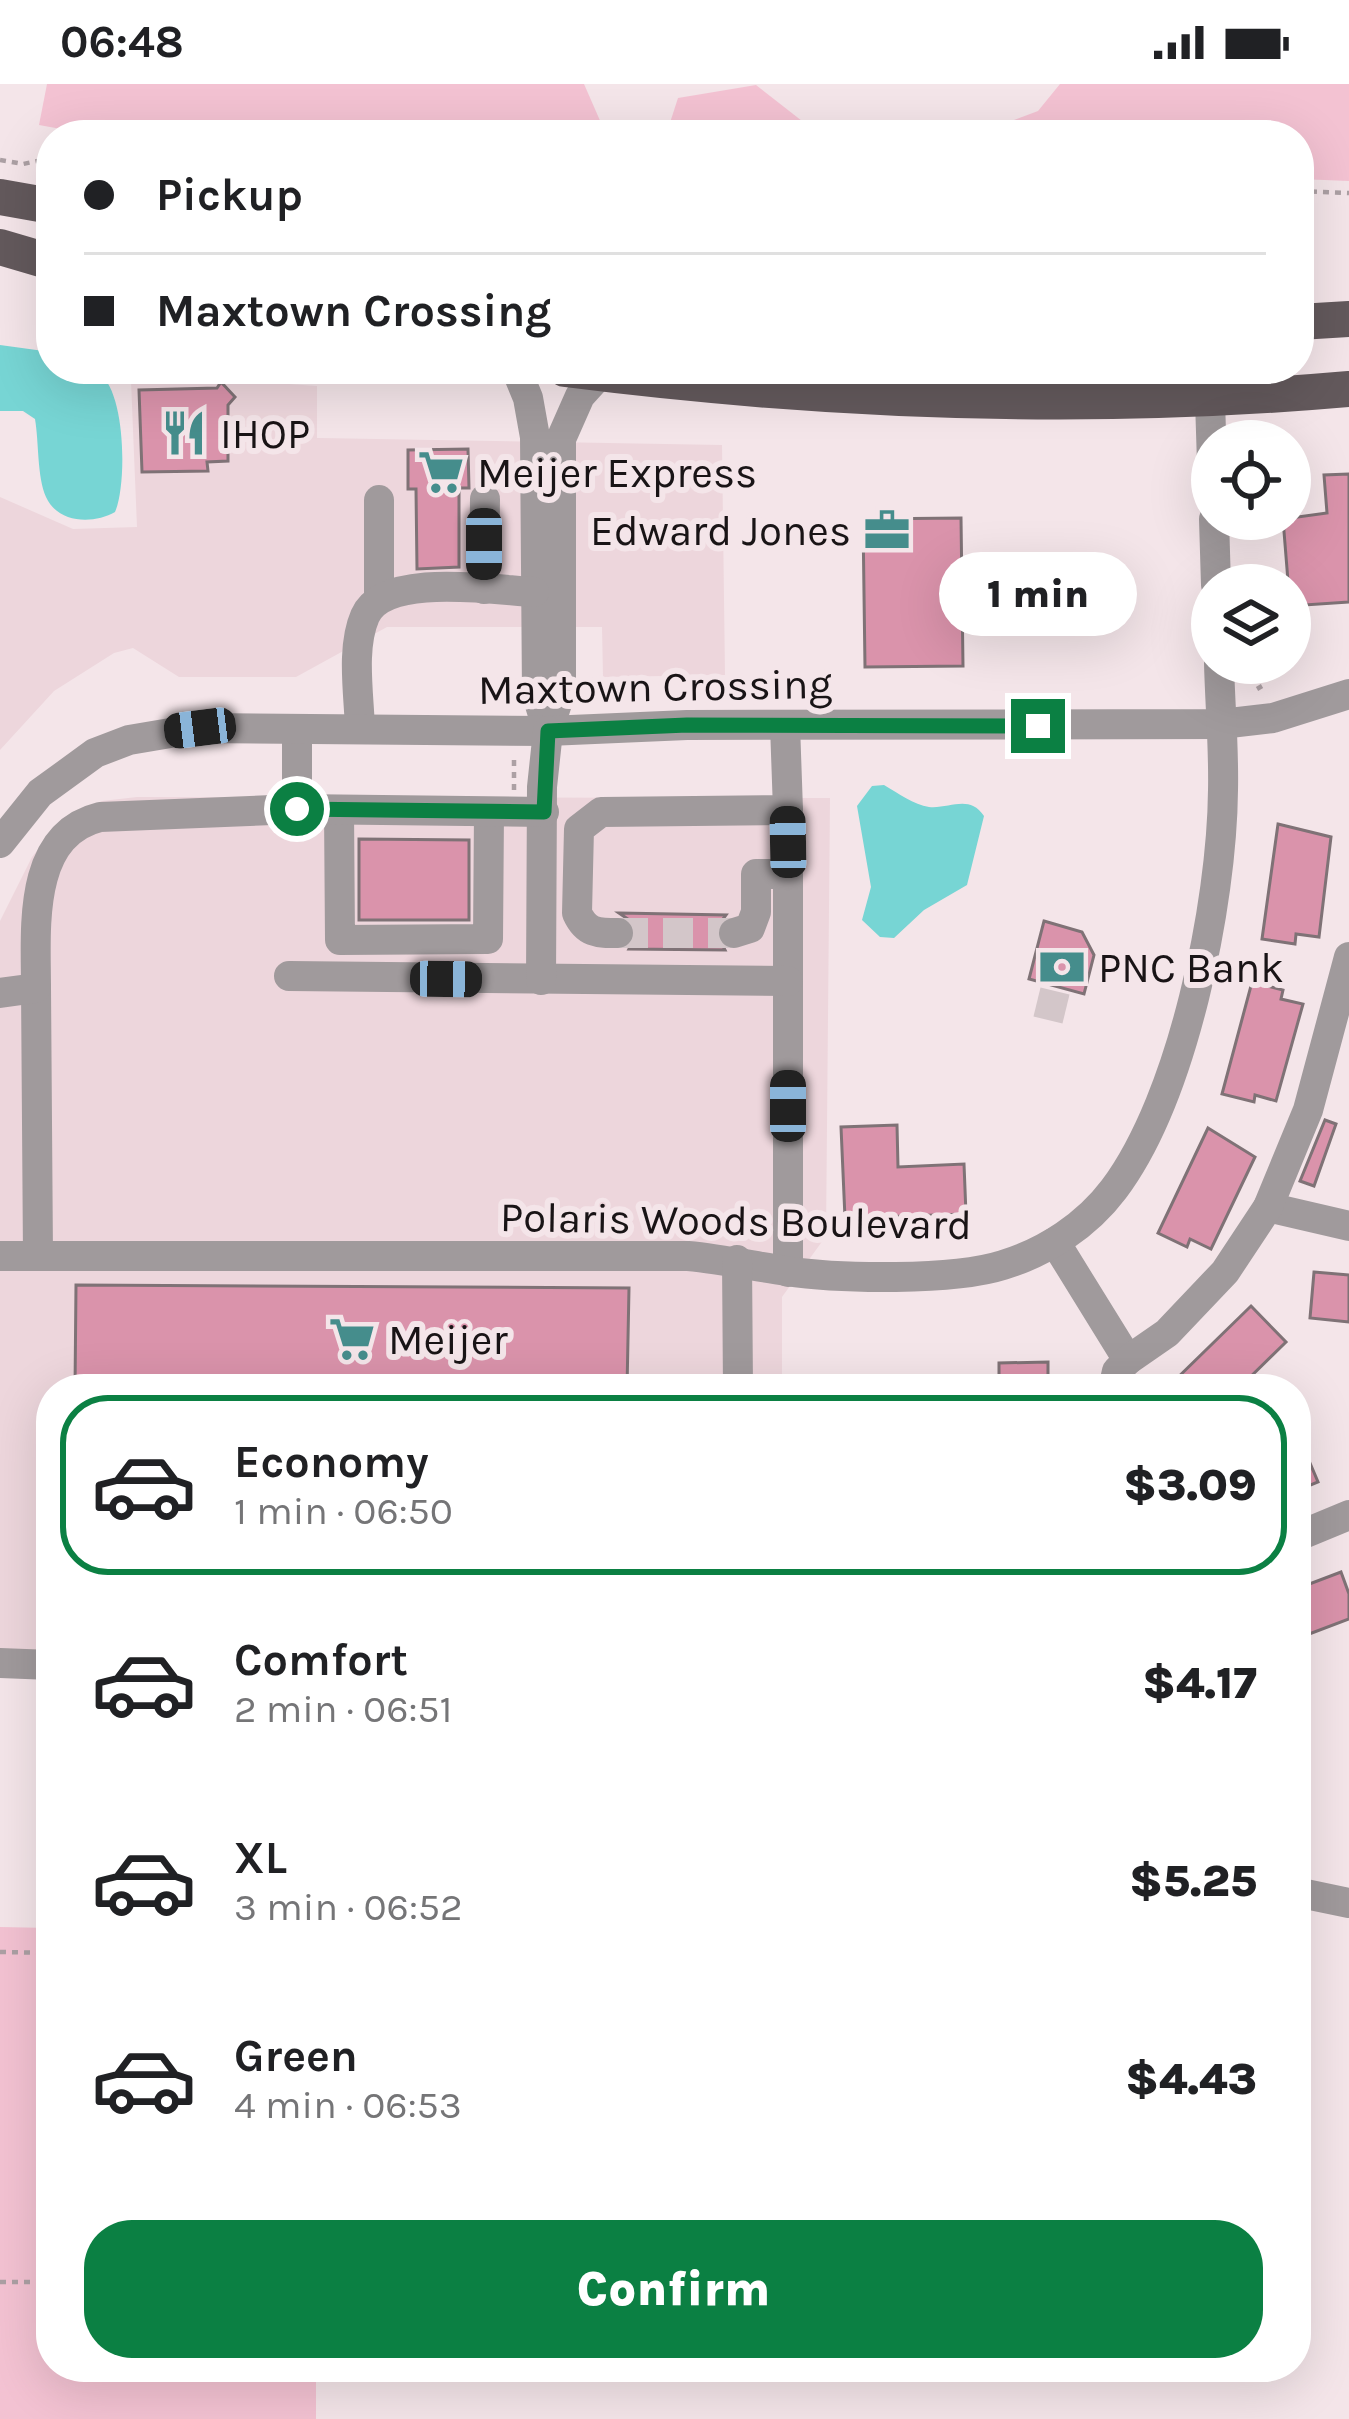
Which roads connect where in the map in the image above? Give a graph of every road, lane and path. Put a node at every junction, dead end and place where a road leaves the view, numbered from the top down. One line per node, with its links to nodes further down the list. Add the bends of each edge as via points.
1 (0, 160): 2 (path)
2 (36, 161)
3 (1314, 192): 4 (path)
4 (1349, 194)
5 (0, 197): 6 (main road)
6 (36, 203)
7 (0, 247): 8 (main road)
8 (36, 258)
9 (1349, 319): 10 (main road)
10 (1314, 321)
11 (522, 384): 22 (street, via 535,437)
12 (581, 384): 30 (street, via 561,439 561,691)
13 (680, 384): 14 (main road, via 950,400)
14 (1195, 384)
15 (1210, 384): 18 (street)
16 (1233, 384): 17 (main road)
17 (1349, 389)
18 (1211, 420)
19 (485, 499): 21 (street)
20 (379, 500): 23 (street)
21 (484, 589): 22 (street); 23 (street)
22 (534, 592): 30 (street, via 537,695)
23 (379, 597): 28 (street, via 365,615 359,646)
24 (1220, 684): 26 (street, Polaris Woods Boulevard)
25 (1348, 698): 26 (street, Maxtown Crossing)
26 (1221, 724): 27 (street, Maxtown Crossing); 52 (street, Polaris Woods Boulevard, via 1219,856 1180,1043 1132,1162 1090,1216)
27 (785, 725): 30 (street, Maxtown Crossing); 35 (street)
28 (360, 729): 29 (street, Maxtown Crossing); 30 (street, Maxtown Crossing)
29 (297, 731): 33 (street); 37 (street, Maxtown Crossing, via 200,728 129,740 63,772)
30 (548, 731): 36 (street)
31 (514, 748): 32 (path)
32 (502, 804): 34 (street); 36 (street); 41 (street, via 488,939)
33 (297, 809): 34 (street); 48 (street, via 78,823 54,850 37,893)
34 (338, 810): 41 (street, via 340,940)
35 (788, 810): 38 (street); 39 (street, via 590,817 579,829 577,913 596,933)
36 (544, 812): 46 (street)
37 (0, 843)
38 (788, 874): 40 (street, via 757,874 750,928); 47 (street)
39 (618, 933)
40 (734, 933)
41 (476, 941): 45 (street)
42 (1349, 957): 43 (street)
43 (1348, 969): 50 (street, via 1308,1110)
44 (289, 976): 45 (street)
45 (476, 979): 46 (street)
46 (541, 980): 47 (street)
47 (788, 981): 56 (street)
48 (35, 988): 49 (street); 54 (street)
49 (0, 993)
50 (1268, 1207): 51 (street); 57 (street, via 1198,1304)
51 (1349, 1226)
52 (1055, 1242): 56 (street, Polaris Woods Boulevard, via 968,1273); 57 (street)
53 (0, 1256): 54 (street, Polaris Woods Boulevard)
54 (38, 1256): 55 (street, Polaris Woods Boulevard)
55 (737, 1260): 56 (street, Polaris Woods Boulevard); 58 (street)
56 (788, 1272)
57 (1128, 1360): 59 (street)
58 (738, 1374)
59 (1116, 1374)
60 (1349, 1515): 61 (street)
61 (1311, 1531)
62 (0, 1663): 63 (street)
63 (36, 1664)
64 (1311, 1895): 65 (street)
65 (1349, 1904)
66 (0, 1952): 67 (path)
67 (36, 1952)
68 (0, 2282): 69 (path)
69 (36, 2282)

